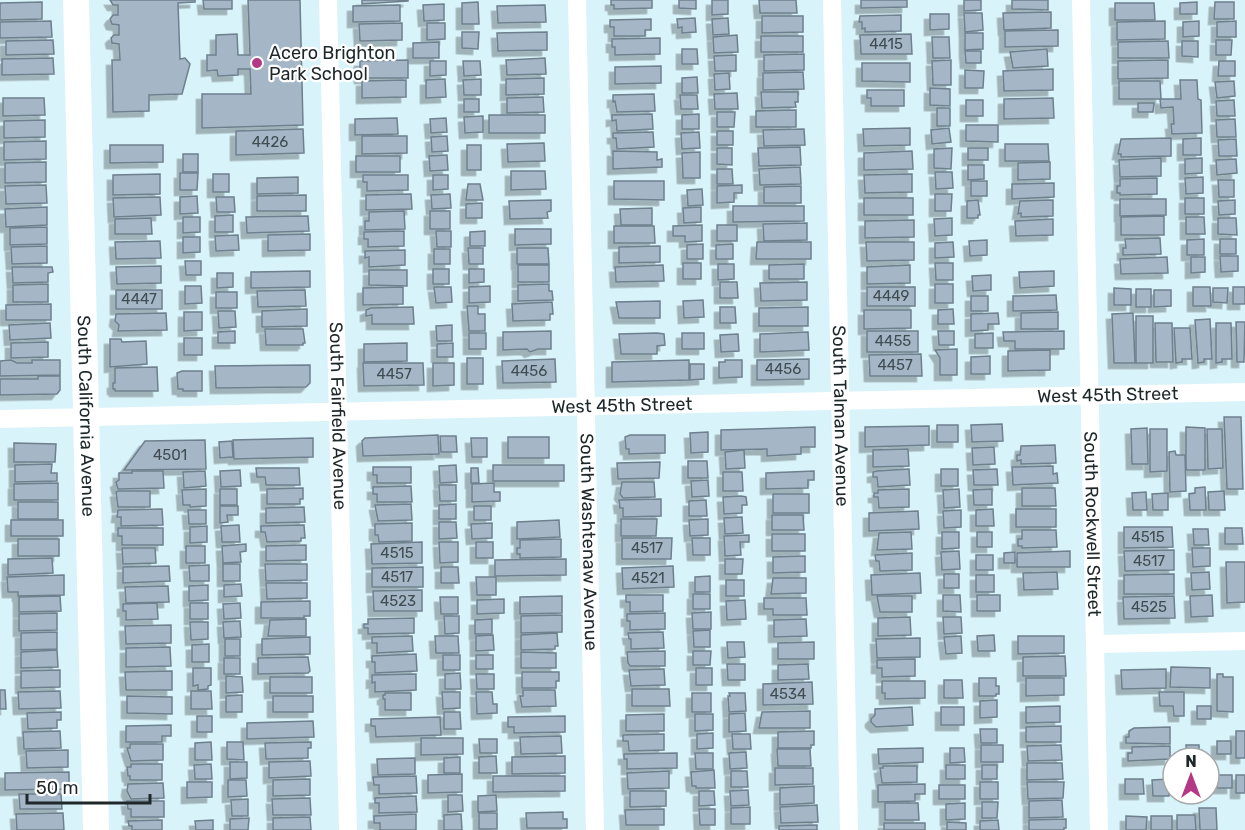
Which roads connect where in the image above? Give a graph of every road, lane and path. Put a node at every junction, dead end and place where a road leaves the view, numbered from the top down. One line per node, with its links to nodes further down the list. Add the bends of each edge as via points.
1 (76, 0): 11 (main road, South California Avenue)
2 (328, 0): 10 (street, South Fairfield Avenue)
3 (577, 0): 9 (street, South Washtenaw Avenue)
4 (832, 0): 8 (street, South Talman Avenue)
5 (1081, 0): 7 (street, South Rockwell Street)
6 (1245, 392): 7 (street, West 45th Street)
7 (1090, 396): 8 (street, West 45th Street); 14 (street, South Rockwell Street)
8 (840, 401): 9 (street, West 45th Street); 18 (street, South Talman Avenue)
9 (586, 406): 10 (street, West 45th Street); 17 (street, South Washtenaw Avenue)
10 (338, 411): 11 (street, West 45th Street); 16 (street, South Fairfield Avenue)
11 (86, 417): 12 (street, West 45th Street); 15 (main road, South California Avenue)
12 (0, 419)
13 (1245, 641): 14 (street)
14 (1095, 644): 19 (street, South Rockwell Street)
15 (96, 830)
16 (348, 830)
17 (596, 830)
18 (849, 830)
19 (1099, 830)

